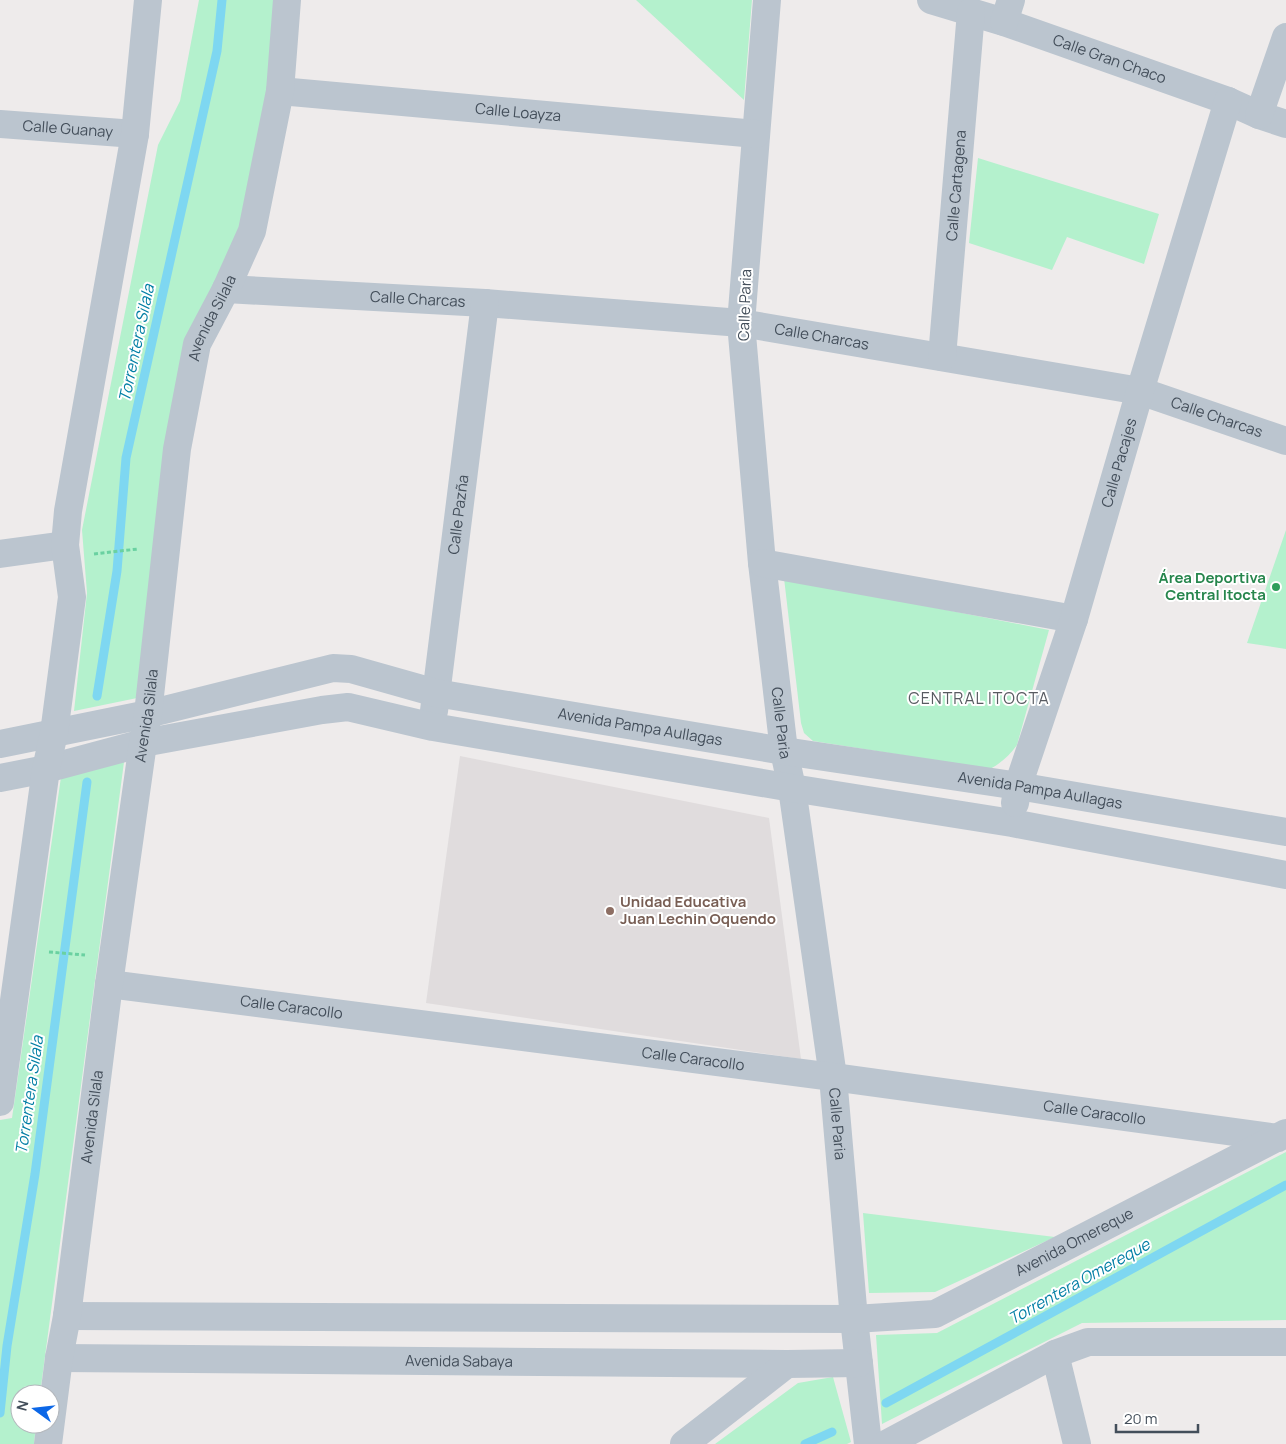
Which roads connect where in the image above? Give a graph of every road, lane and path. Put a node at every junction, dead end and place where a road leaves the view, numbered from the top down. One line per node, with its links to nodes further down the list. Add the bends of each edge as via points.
1 (148, 0): 13 (street)
2 (287, 0): 8 (street, Avenida Silala)
3 (767, 0): 14 (street, Calle Paria)
4 (931, 0): 6 (street, Calle Gran Chaco)
5 (1007, 11): 6 (street, Calle Gran Chaco); 9 (street, Calle Gran Chaco)
6 (971, 12): 18 (street, Calle Cartagena)
7 (1286, 37): 10 (street)
8 (280, 91): 14 (street, Calle Loayza); 15 (street, Avenida Silala, via 252,231)
9 (1228, 101): 10 (street, Calle Gran Chaco); 19 (street, Calle Pacajes)
10 (1259, 115): 12 (street, Calle Gran Chaco)
11 (0, 124): 13 (street, Calle Guanay)
12 (1286, 124)
13 (135, 134): 21 (street, via 68,511)
14 (756, 134): 17 (street, Calle Paria)
15 (226, 289): 16 (street, Calle Charcas); 28 (street, Avenida Silala, via 196,344 177,450)
16 (485, 303): 17 (street, Calle Charcas); 27 (street, Calle Pazña)
17 (742, 323): 18 (street, Calle Charcas); 25 (street, Calle Paria)
18 (942, 358): 19 (street, Calle Charcas)
19 (1140, 391): 20 (street, Calle Charcas); 26 (street, Calle Pacajes)
20 (1286, 441)
21 (65, 545): 24 (street); 30 (street, via 72,597)
22 (129, 550): 23 (path)
23 (108, 552)
24 (0, 554)
25 (762, 563): 26 (street); 33 (street, Calle Paria)
26 (1074, 619): 36 (street, Calle Pacajes)
27 (436, 693): 28 (street, Avenida Pampa Aullagas, via 351,669 332,668); 29 (street, Calle Pazña); 33 (street, Avenida Pampa Aullagas)
28 (148, 714): 30 (street, Avenida Pampa Aullagas); 31 (street, Avenida Silala)
29 (433, 727): 31 (street, via 348,707); 37 (street)
30 (54, 733): 32 (street, Avenida Pampa Aullagas); 34 (street)
31 (143, 743): 34 (street); 43 (street, Avenida Silala)
32 (0, 744)
33 (784, 751): 36 (street, Avenida Pampa Aullagas); 37 (street, Calle Paria)
34 (46, 769): 35 (street); 45 (street)
35 (0, 778)
36 (1018, 786): 38 (street, Calle Pacajes); 39 (street, Avenida Pampa Aullagas)
37 (792, 788): 38 (street); 44 (street, Calle Paria)
38 (1012, 823): 40 (street)
39 (1286, 832)
40 (1286, 875)
41 (51, 952): 42 (path)
42 (78, 955)
43 (109, 984): 44 (street, Calle Caracollo); 47 (street, Avenida Silala)
44 (833, 1077): 46 (street, Calle Caracollo); 48 (street, Calle Paria)
45 (0, 1102)
46 (1282, 1135): 48 (street, Avenida Omereque, via 935,1314)
47 (66, 1316): 48 (street); 51 (street, Avenida Silala)
48 (854, 1320): 52 (street, Calle Paria)
49 (1286, 1342): 50 (street, via 1088,1342)
50 (1055, 1354): 57 (street); 58 (street)
51 (59, 1358): 53 (street, Avenida Sabaya); 54 (street, Avenida Silala)
52 (859, 1363): 53 (street, Avenida Sabaya); 56 (street, Calle Paria)
53 (787, 1364): 55 (street)
54 (48, 1444)
55 (684, 1444)
56 (868, 1444)
57 (886, 1444)
58 (1077, 1444)

